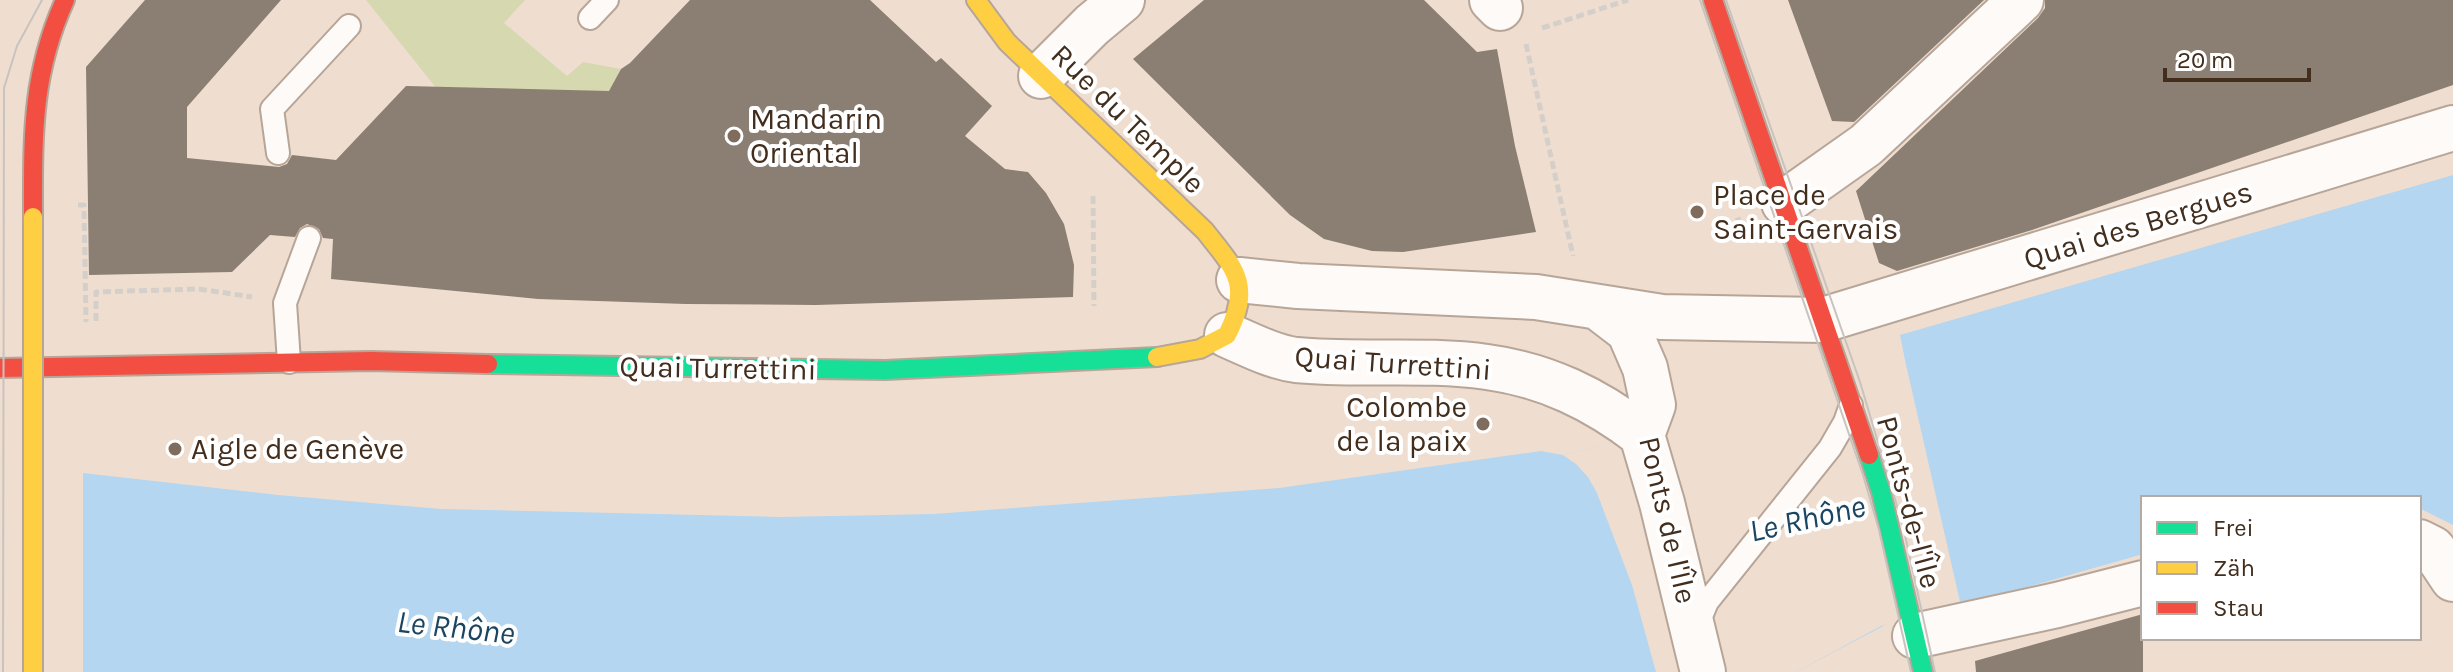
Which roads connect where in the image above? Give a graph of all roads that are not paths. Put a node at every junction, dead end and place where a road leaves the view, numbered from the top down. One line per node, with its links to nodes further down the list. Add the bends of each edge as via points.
1 (65, 0): 27 (street, bridge, via 40,59 36,88)
2 (607, 0): 7 (lane)
3 (976, 0): 9 (street, Rue du Temple)
4 (1122, 0): 9 (street)
5 (1713, 0): 12 (street)
6 (2021, 0): 12 (street, via 1866,145)
7 (590, 18)
8 (349, 26): 11 (lane, via 272,109)
9 (1041, 76): 14 (street, Rue du Temple, via 1205,231)
10 (2453, 128): 16 (street, Quai des Bergues)
11 (278, 153)
12 (1765, 210): 16 (street)
13 (309, 238): 18 (lane, via 285,303)
14 (1239, 280): 15 (street, via 1536,297); 17 (street, via 1238,306)
15 (1587, 306): 16 (street, via 1662,317); 21 (street, Ponts de l'Île, via 1629,331 1645,368 1653,405)
16 (1823, 320): 20 (street)
17 (1227, 335): 18 (street, Quai Turrettini, via 1200,349 1154,357 885,370); 21 (street, Quai Turrettini, via 1293,360 1442,363 1528,376 1578,393)
18 (289, 362): 19 (street, Quai Turrettini)
19 (0, 368)
20 (1850, 393): 25 (street, Ponts-de-l'Île, via 1881,492); 26 (lane, Ponts de l'Île, via 1845,422 1830,448 1707,602)
21 (1642, 435): 26 (street, Ponts de l'Île)
22 (2421, 543): 23 (street, via 2433,549)
23 (2453, 579)
24 (2141, 584): 25 (street)
25 (1916, 642)
26 (1699, 652)
27 (33, 672)

